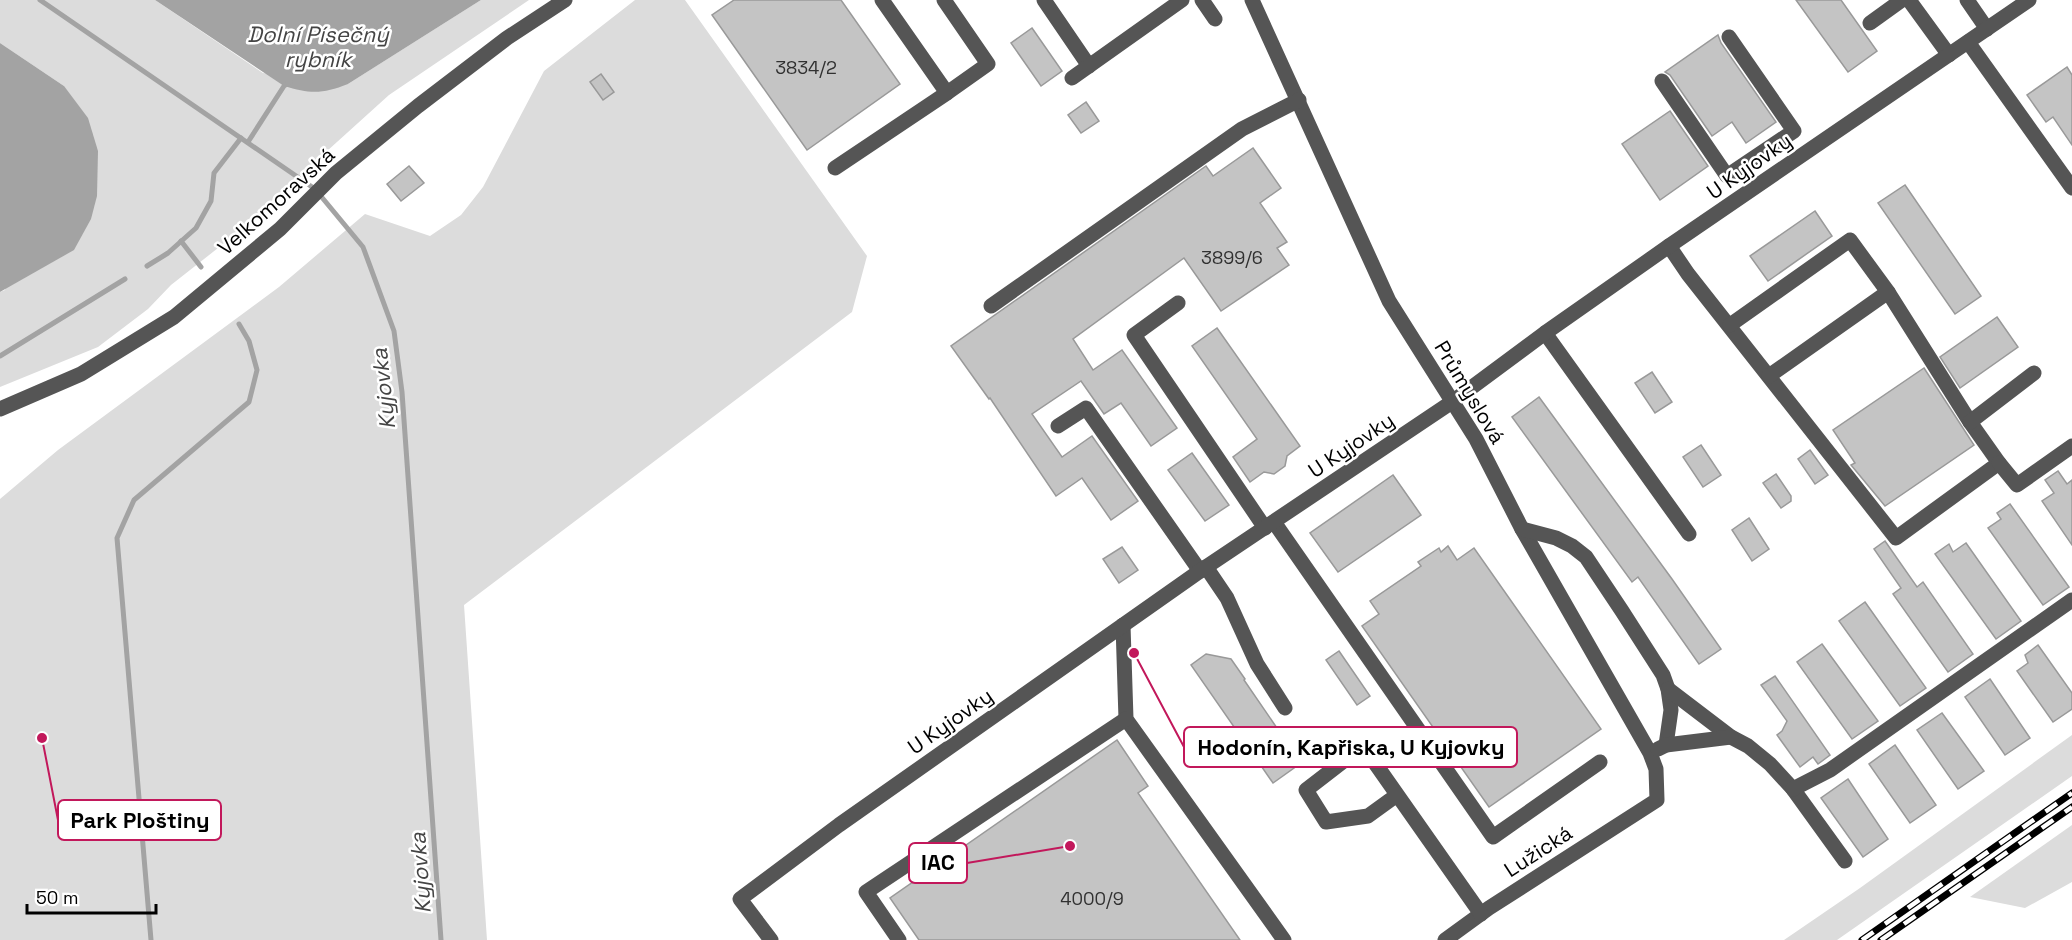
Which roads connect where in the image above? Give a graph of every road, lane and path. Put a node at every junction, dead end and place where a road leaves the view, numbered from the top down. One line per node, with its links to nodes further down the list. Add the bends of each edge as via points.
1 (565, 0): 38 (street, Velkomoravská, via 507,38 418,106 174,317 81,374)
2 (882, 0): 21 (street)
3 (944, 0): 21 (street, via 988,64)
4 (1044, 0): 18 (street)
5 (1182, 0): 18 (street)
6 (1202, 0): 12 (street)
7 (1252, 0): 22 (street, Průmyslová)
8 (1902, 0): 13 (street)
9 (1909, 0): 17 (street)
10 (1967, 0): 14 (street)
11 (2029, 0): 14 (street, U Kyjovky)
12 (1215, 19)
13 (1870, 23)
14 (1987, 29): 16 (street, U Kyjovky)
15 (1729, 37): 23 (street)
16 (1968, 42): 17 (street, U Kyjovky); 27 (street)
17 (1949, 55): 24 (street, U Kyjovky)
18 (1089, 66): 19 (street)
19 (1072, 78)
20 (1662, 81): 26 (street)
21 (947, 93): 25 (street)
22 (1299, 100): 32 (street, via 1242,129); 37 (street, Průmyslová, via 1389,301)
23 (1794, 131): 24 (street); 26 (street)
24 (1808, 151): 28 (street, U Kyjovky)
25 (835, 168)
26 (1727, 176): 28 (street)
27 (2072, 188)
28 (1742, 197): 29 (street, U Kyjovky)
29 (1669, 246): 33 (street); 34 (street, U Kyjovky)
30 (1888, 292): 33 (street, via 1850,240); 36 (street); 39 (street)
31 (1178, 303): 43 (street, via 1134,335)
32 (991, 306)
33 (1730, 325): 36 (street)
34 (1545, 333): 37 (street, U Kyjovky); 45 (street)
35 (2034, 373): 39 (street)
36 (1769, 376): 42 (street, via 1896,538)
37 (1452, 402): 43 (street, U Kyjovky); 44 (street, Průmyslová, via 1476,439)
38 (0, 410)
39 (1970, 422): 42 (street)
40 (1058, 426): 46 (street, via 1086,408)
41 (2072, 446): 42 (street, via 2017,485)
42 (1999, 463)
43 (1269, 525): 46 (street, U Kyjovky); 55 (street, via 1493,837)
44 (1522, 529): 49 (street, via 1556,538 1586,557 1663,675); 54 (street, Průmyslová)
45 (1689, 534)
46 (1203, 569): 48 (street, U Kyjovky); 50 (street, via 1227,598 1257,664)
47 (2072, 600): 56 (street, via 1830,770)
48 (1124, 625): 51 (street); 61 (street, U Kyjovky, via 740,899)
49 (1668, 689): 52 (street); 53 (street, via 1671,710)
50 (1285, 708)
51 (1126, 719): 62 (street, via 866,892); 63 (street)
52 (1731, 737): 53 (street); 56 (street, via 1770,764)
53 (1666, 745): 54 (street)
54 (1650, 753): 58 (street, Průmyslová, via 1656,769)
55 (1600, 762)
56 (1793, 789): 59 (street)
57 (1397, 795): 57 (street, via 1363,746 1306,790 1326,822 1368,816); 60 (street)
58 (1657, 800): 60 (street, Lužická)
59 (1845, 861)
60 (1481, 914): 64 (street, Lužická)
61 (771, 940)
62 (899, 940)
63 (1284, 940)
64 (1445, 940)

